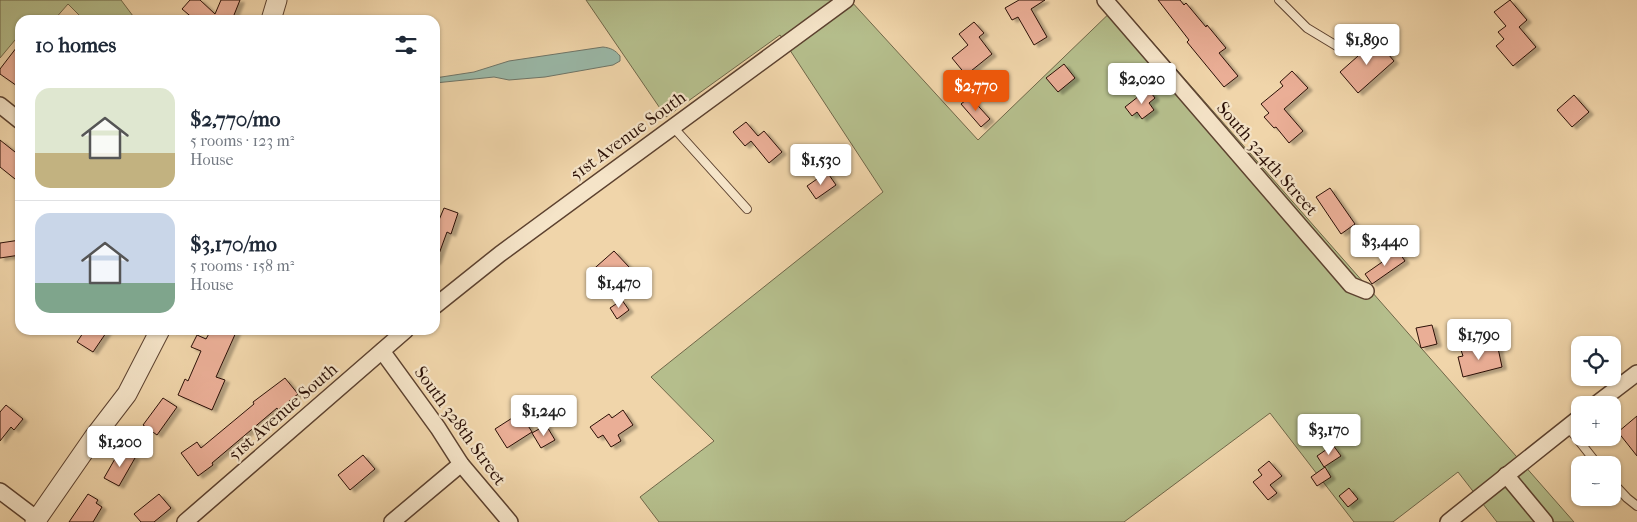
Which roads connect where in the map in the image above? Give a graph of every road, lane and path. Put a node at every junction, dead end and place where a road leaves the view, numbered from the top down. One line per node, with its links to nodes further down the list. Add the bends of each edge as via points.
1 (277, 0): 5 (street)
2 (846, 0): 9 (street, 51st Avenue South)
3 (1105, 0): 11 (street, South 324th Street, via 1351,285)
4 (1279, 0): 6 (lane, via 1307,28)
5 (272, 15)
6 (1345, 50)
7 (0, 105): 8 (street)
8 (15, 117)
9 (673, 127): 10 (lane); 12 (street, 51st Avenue South)
10 (747, 209)
11 (1366, 291)
12 (440, 302)
13 (157, 335): 26 (street, via 127,394)
14 (400, 335): 15 (street, 51st Avenue South)
15 (382, 351): 21 (street, South 328th Street); 27 (street, 51st Avenue South)
16 (1637, 373): 17 (street)
17 (1607, 396)
18 (1571, 424): 19 (street)
19 (1568, 427): 20 (lane); 22 (street)
20 (1591, 456)
21 (461, 464): 28 (street); 29 (street, South 328th Street)
22 (1506, 476): 30 (street); 31 (street)
23 (0, 491): 26 (street)
24 (1621, 491): 25 (lane)
25 (1637, 506)
26 (36, 520)
27 (185, 522)
28 (392, 522)
29 (510, 522)
30 (1448, 522)
31 (1545, 522)

